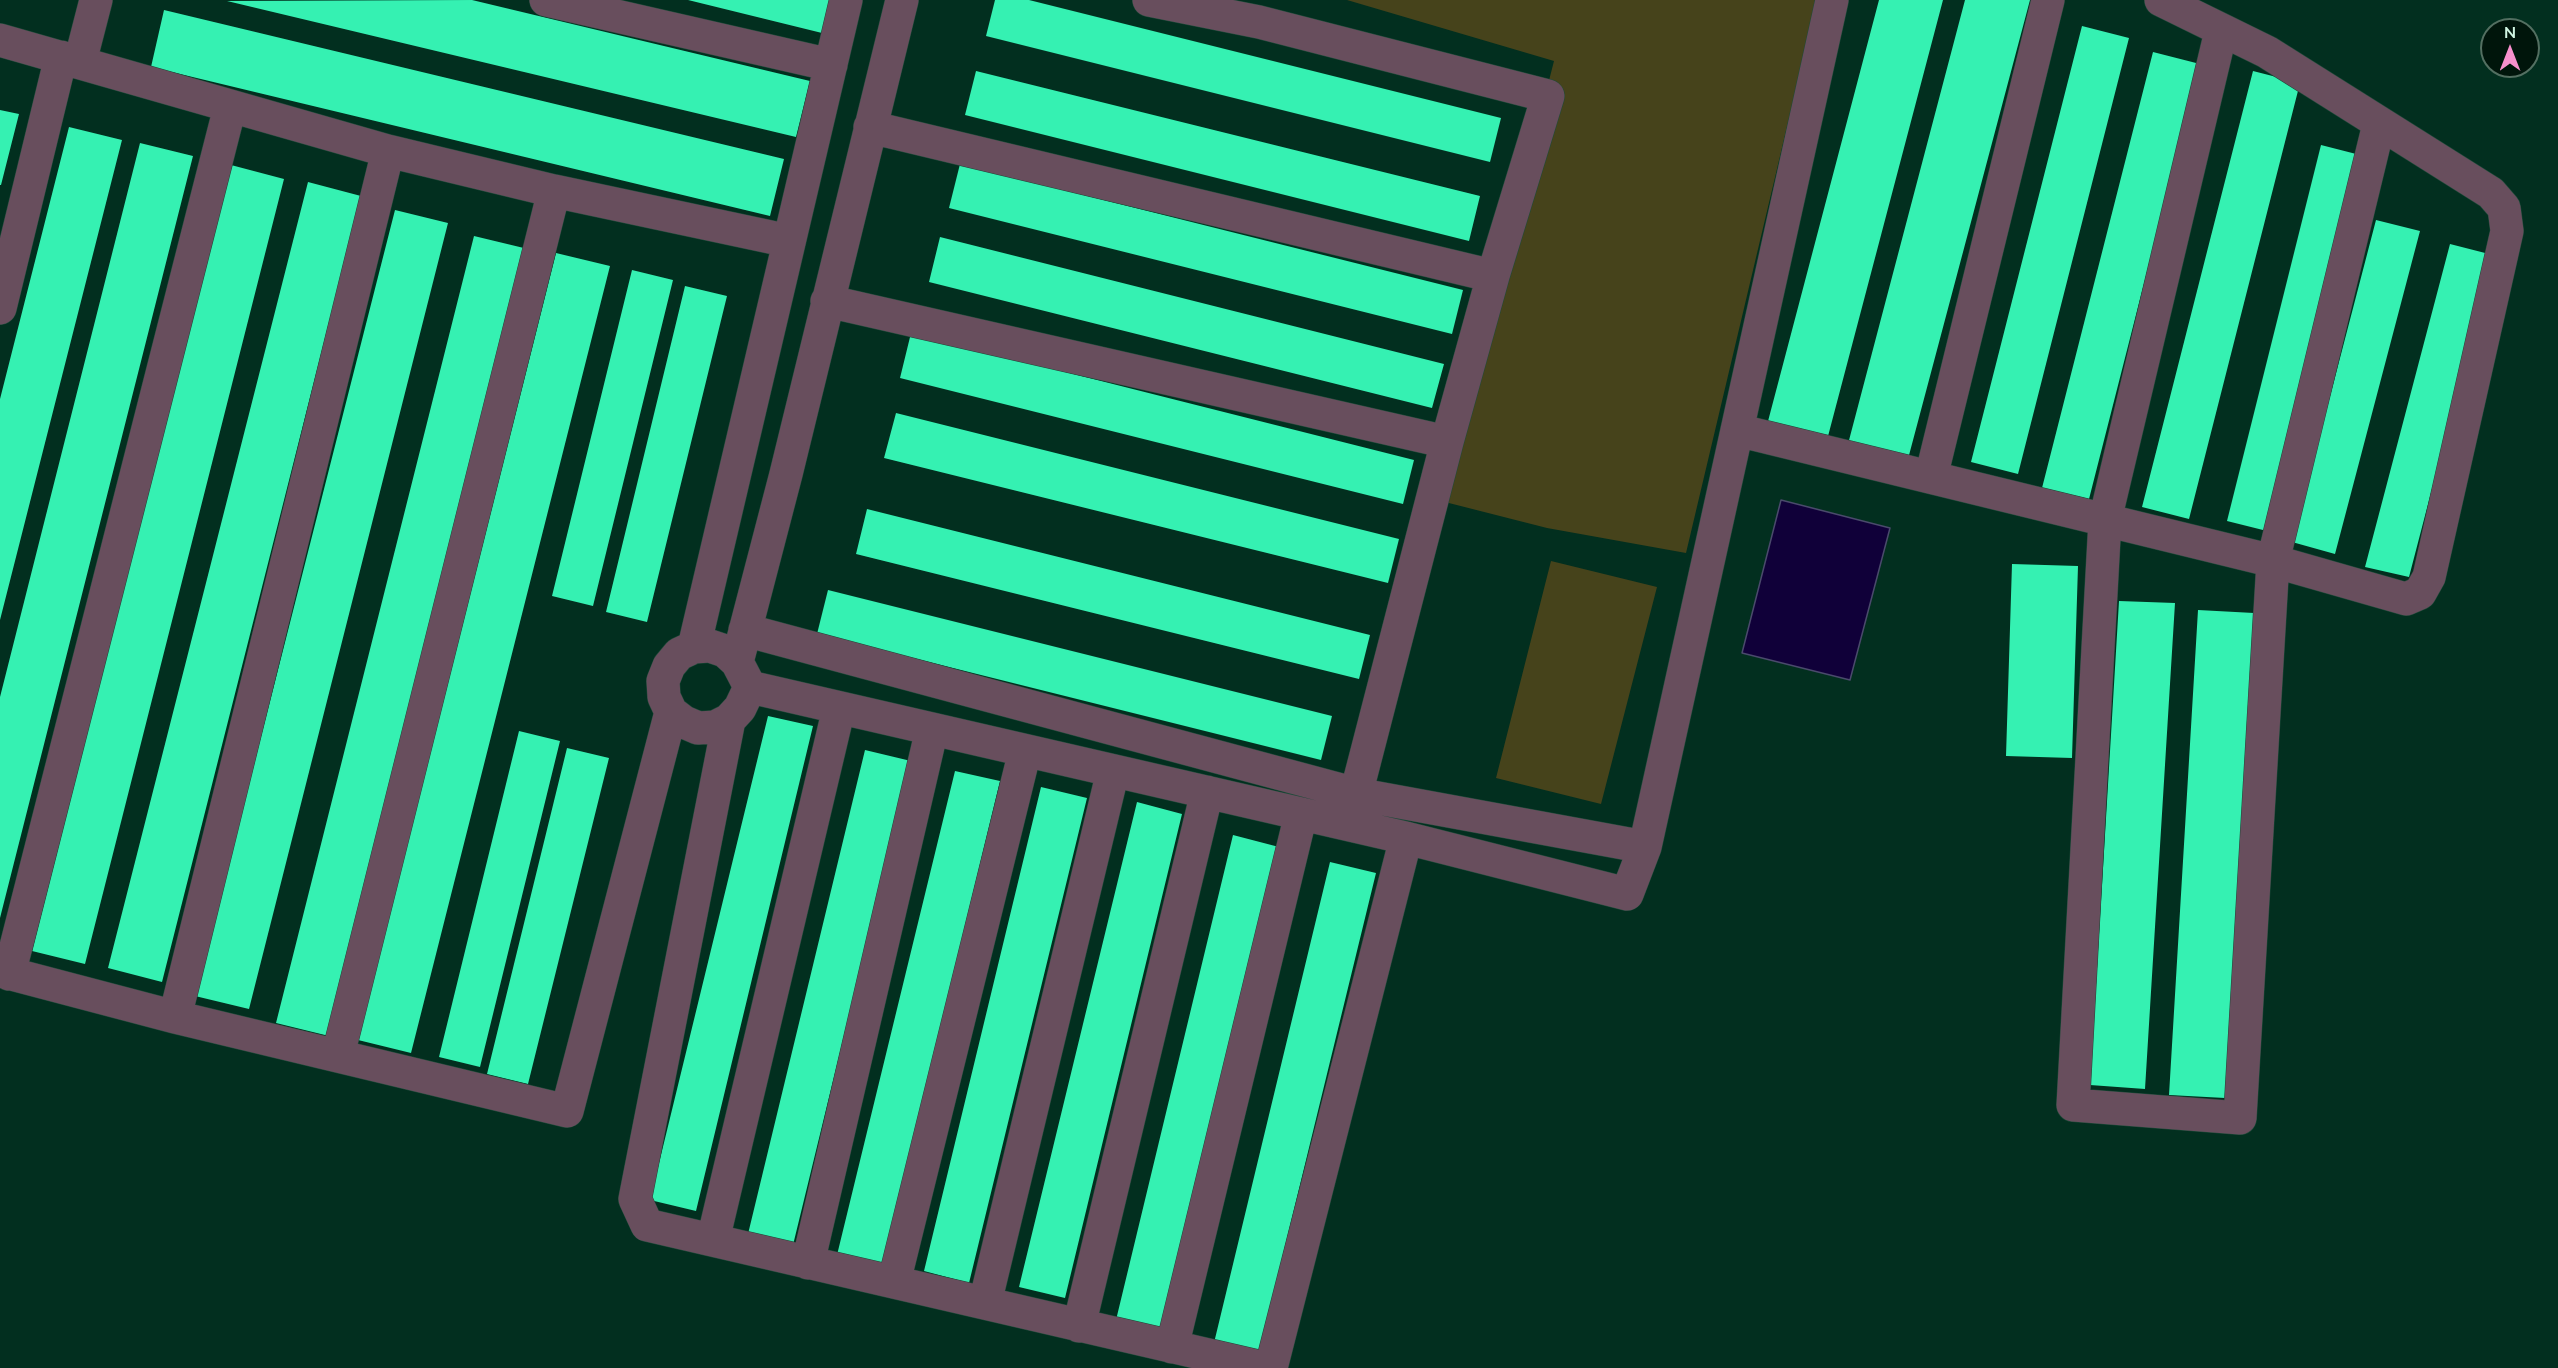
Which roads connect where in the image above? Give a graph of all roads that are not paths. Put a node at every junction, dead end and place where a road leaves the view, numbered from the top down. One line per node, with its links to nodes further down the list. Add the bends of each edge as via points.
1 (96, 0): 12 (lane)
2 (546, 0): 13 (lane)
3 (846, 0): 13 (lane)
4 (902, 0): 16 (lane)
5 (1149, 0): 9 (lane)
6 (1832, 0): 23 (lane)
7 (2048, 0): 25 (lane)
8 (2161, 0): 10 (lane)
9 (1262, 11): 20 (lane, via 1548,96)
10 (2221, 31): 15 (lane, via 2267,52); 26 (lane)
11 (0, 40): 12 (lane)
12 (71, 59): 14 (lane); 22 (lane)
13 (831, 65): 19 (lane)
14 (230, 107): 17 (lane); 42 (lane)
15 (2379, 124): 27 (lane); 27 (lane, via 2491,193 2504,208 2507,231 2429,577 2420,593 2406,598)
16 (870, 127): 20 (lane); 21 (lane)
17 (388, 151): 18 (lane); 43 (lane)
18 (554, 191): 19 (lane); 44 (lane)
19 (789, 241): 29 (lane)
20 (1493, 276): 24 (lane)
21 (827, 301): 24 (lane); 28 (lane)
22 (0, 308)
23 (1737, 430): 25 (lane); 41 (lane)
24 (1447, 442): 38 (lane)
25 (1931, 477): 26 (lane)
26 (2105, 520): 27 (lane); 27 (lane, via 2073,1105 2240,1118)
27 (2273, 561)
28 (745, 630): 30 (lane); 38 (lane)
29 (694, 647): 30 (lane, via 710,646 725,651); 32 (lane, via 679,654 663,681 664,697)
30 (744, 675): 31 (lane); 33 (lane, via 740,708)
31 (839, 708): 34 (lane); 45 (lane)
32 (671, 712): 33 (lane, via 698,728 715,727); 44 (lane, via 567,1111)
33 (729, 720): 45 (lane, via 635,1199 646,1225)
34 (932, 729): 35 (lane); 46 (lane)
35 (1025, 751): 36 (lane); 47 (lane)
36 (1113, 771): 37 (lane); 48 (lane)
37 (1207, 792): 39 (lane); 49 (lane)
38 (1356, 794): 41 (lane)
39 (1301, 814): 40 (lane); 50 (lane)
40 (1406, 838): 41 (lane, via 1627,894); 52 (lane)
41 (1645, 847)
42 (4, 973): 43 (lane)
43 (175, 1017): 44 (lane)
44 (338, 1055)
45 (713, 1240): 46 (lane)
46 (808, 1263): 47 (lane)
47 (894, 1282): 48 (lane)
48 (985, 1303): 49 (lane)
49 (1080, 1326): 50 (lane)
50 (1172, 1347): 51 (lane)
51 (1265, 1368)
52 (1271, 1368)

